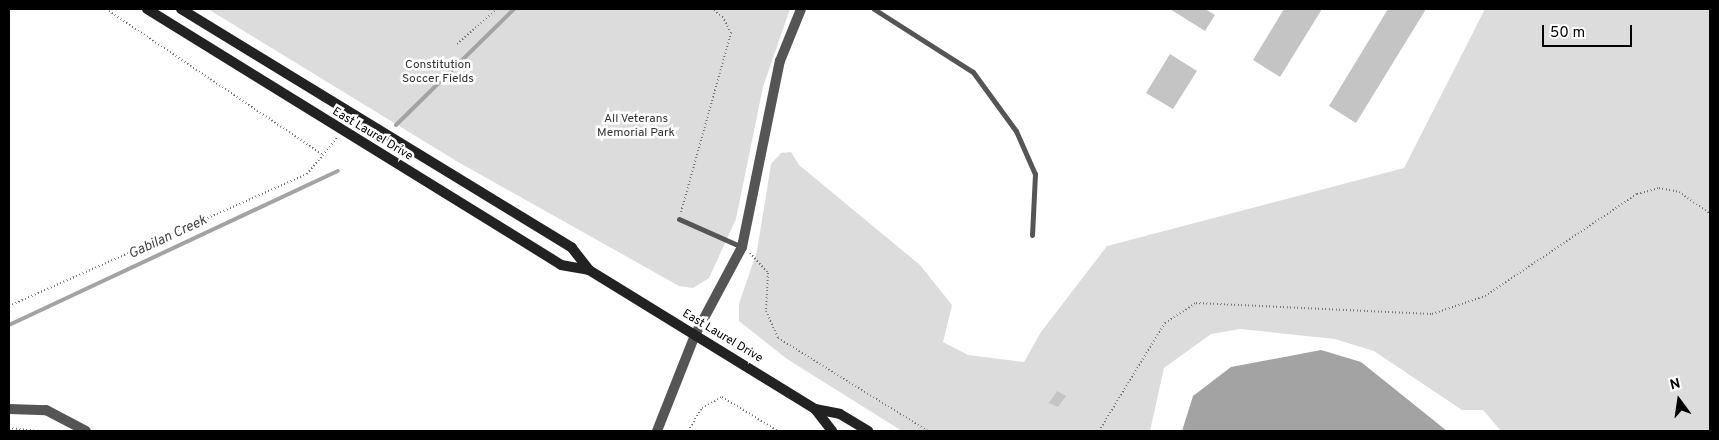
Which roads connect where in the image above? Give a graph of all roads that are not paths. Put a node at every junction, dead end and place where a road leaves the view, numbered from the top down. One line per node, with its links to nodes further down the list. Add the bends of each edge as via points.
1 (147, 9): 8 (main road, East Laurel Drive, via 562,265)
2 (181, 9): 8 (main road, East Laurel Drive, via 572,248)
3 (800, 9): 7 (street, via 780,61)
4 (876, 9): 6 (lane, via 973,72 1016,131 1036,174)
5 (679, 219): 7 (lane)
6 (1032, 235)
7 (742, 247): 9 (street)
8 (589, 270): 9 (main road, East Laurel Drive)
9 (695, 335): 11 (main road, East Laurel Drive); 13 (street)
10 (9, 409): 12 (street, via 46,410)
11 (815, 409): 14 (main road, East Laurel Drive); 15 (main road, East Laurel Drive, via 840,414)
12 (86, 431)
13 (657, 431)
14 (832, 431)
15 (868, 431)

